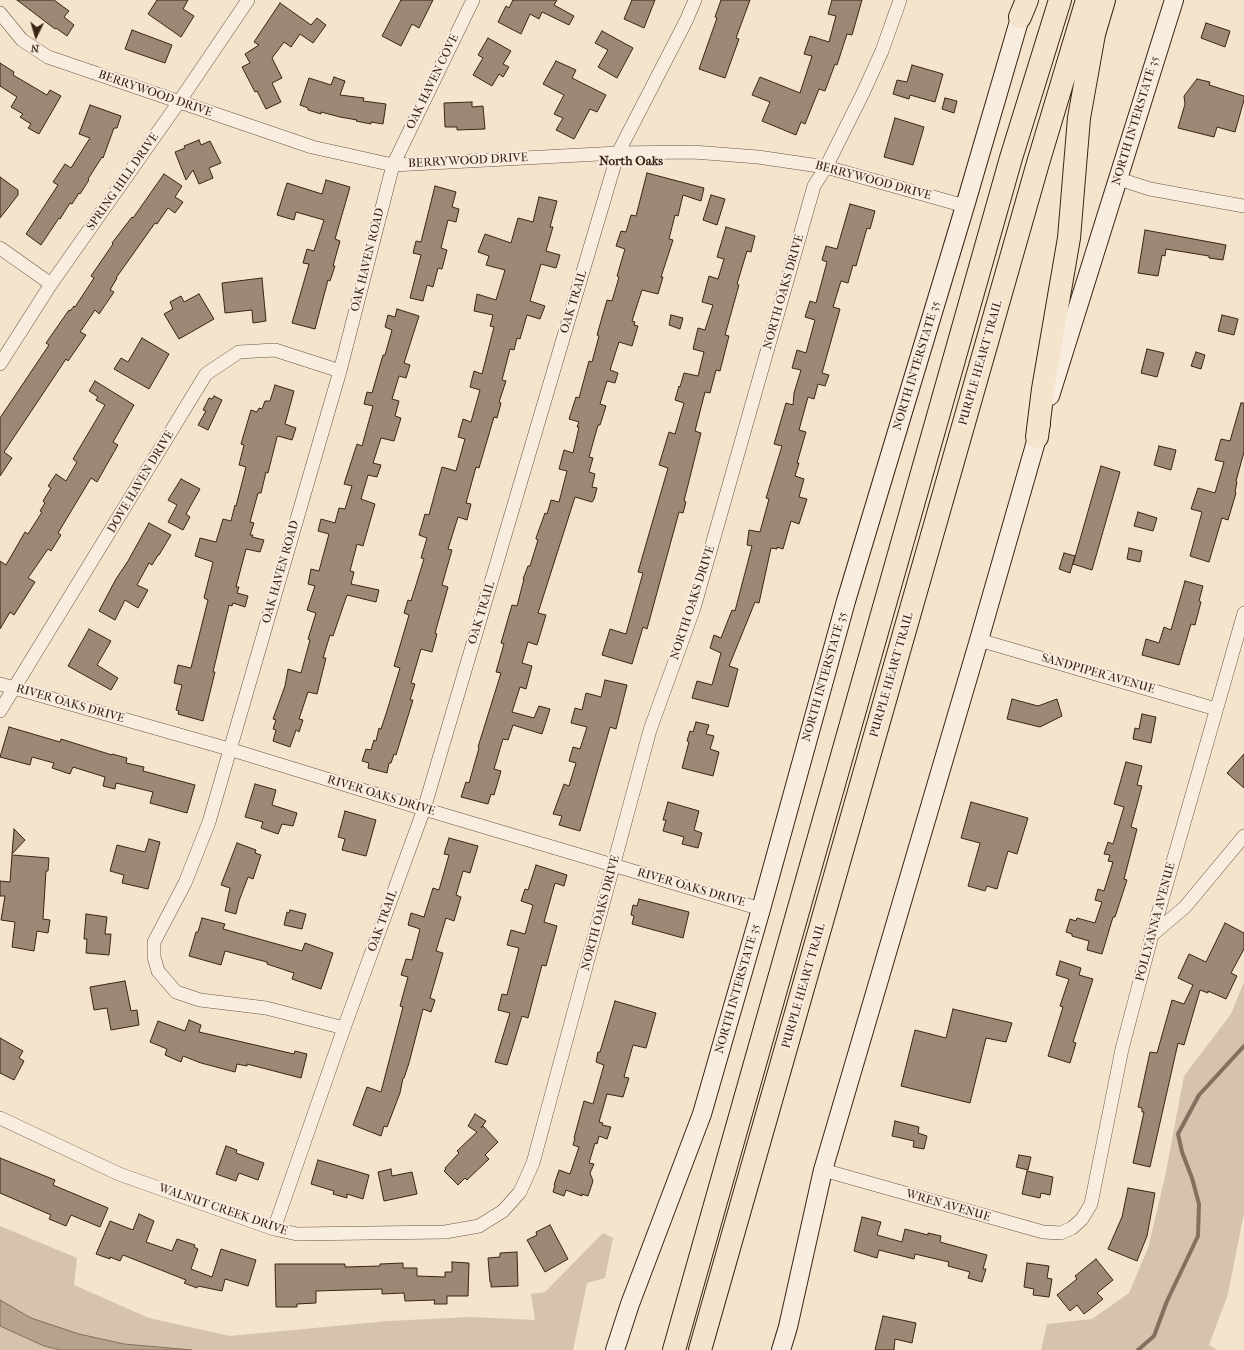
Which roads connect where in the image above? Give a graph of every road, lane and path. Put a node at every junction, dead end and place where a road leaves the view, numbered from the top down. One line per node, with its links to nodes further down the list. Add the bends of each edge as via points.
1 (248, 0): 11 (street, SPRING HILL DRIVE)
2 (473, 0): 13 (street, OAK HAVEN COVE)
3 (695, 0): 12 (street, OAK TRAIL)
4 (900, 0): 14 (street, NORTH OAKS DRIVE, via 882,51)
5 (1060, 0): 42 (highway, via 1009,165)
6 (1087, 0): 43 (highway, PURPLE HEART TRAIL, via 1036,170)
7 (1104, 0): 22 (highway, via 1094,34 1079,118 1069,238)
8 (1174, 0): 15 (main road, NORTH INTERSTATE 35)
9 (1024, 6): 16 (main road, NORTH INTERSTATE 35)
10 (0, 13): 11 (street, BERRYWOOD DRIVE, via 22,40 48,57)
11 (179, 102): 13 (street, BERRYWOOD DRIVE, via 312,147); 19 (street, SPRING HILL DRIVE)
12 (618, 153): 13 (street, BERRYWOOD DRIVE); 14 (street, BERRYWOOD DRIVE, via 693,152 758,157); 30 (street, OAK TRAIL)
13 (393, 165): 21 (street, OAK HAVEN ROAD)
14 (826, 167): 16 (street, BERRYWOOD DRIVE); 32 (street, NORTH OAKS DRIVE, via 814,186 694,608 650,730)
15 (1119, 178): 17 (street, via 1150,189); 22 (main road, NORTH INTERSTATE 35)
16 (965, 206): 33 (main road, NORTH INTERSTATE 35, via 846,601)
17 (1244, 206)
18 (0, 248): 19 (street)
19 (51, 284): 20 (street, SPRING HILL DRIVE)
20 (0, 364)
21 (340, 370): 26 (street, DOVE HAVEN DRIVE, via 275,350 239,352 206,374); 29 (street, OAK HAVEN ROAD)
22 (1037, 437): 24 (main road, NORTH INTERSTATE 35)
23 (1244, 613): 27 (street, POLLYANNA AVENUE)
24 (979, 640): 27 (street, SANDPIPER AVENUE); 37 (main road, NORTH INTERSTATE 35)
25 (0, 684): 26 (street, RIVER OAKS DRIVE)
26 (15, 688): 28 (street, DOVE HAVEN DRIVE); 29 (street, RIVER OAKS DRIVE)
27 (1216, 709): 34 (street, POLLYANNA AVENUE)
28 (0, 711)
29 (229, 750): 30 (street, RIVER OAKS DRIVE); 35 (street, OAK HAVEN ROAD, via 209,822 185,883 154,942 154,957 158,971 176,992 200,1000 266,1008)
30 (424, 809): 32 (street, RIVER OAKS DRIVE); 35 (street, OAK TRAIL)
31 (1244, 836): 34 (street, via 1185,907)
32 (614, 866): 33 (street, RIVER OAKS DRIVE); 38 (street, NORTH OAKS DRIVE, via 533,1163 520,1192)
33 (761, 909): 41 (main road, NORTH INTERSTATE 35, via 702,1114 630,1304)
34 (1152, 935): 39 (street, POLLYANNA AVENUE, via 1122,1049 1091,1204 1082,1219)
35 (344, 1028): 40 (street, OAK TRAIL)
36 (0, 1118): 40 (street, WALNUT CREEK DRIVE, via 119,1174)
37 (823, 1170): 39 (street, WREN AVENUE, via 1044,1232 1060,1233); 44 (main road, NORTH INTERSTATE 35)
38 (503, 1211): 40 (street, WALNUT CREEK DRIVE, via 478,1226 445,1232 298,1234)
39 (1072, 1228)
40 (274, 1229)
41 (616, 1348)
42 (674, 1350)
43 (700, 1350)
44 (782, 1350)

